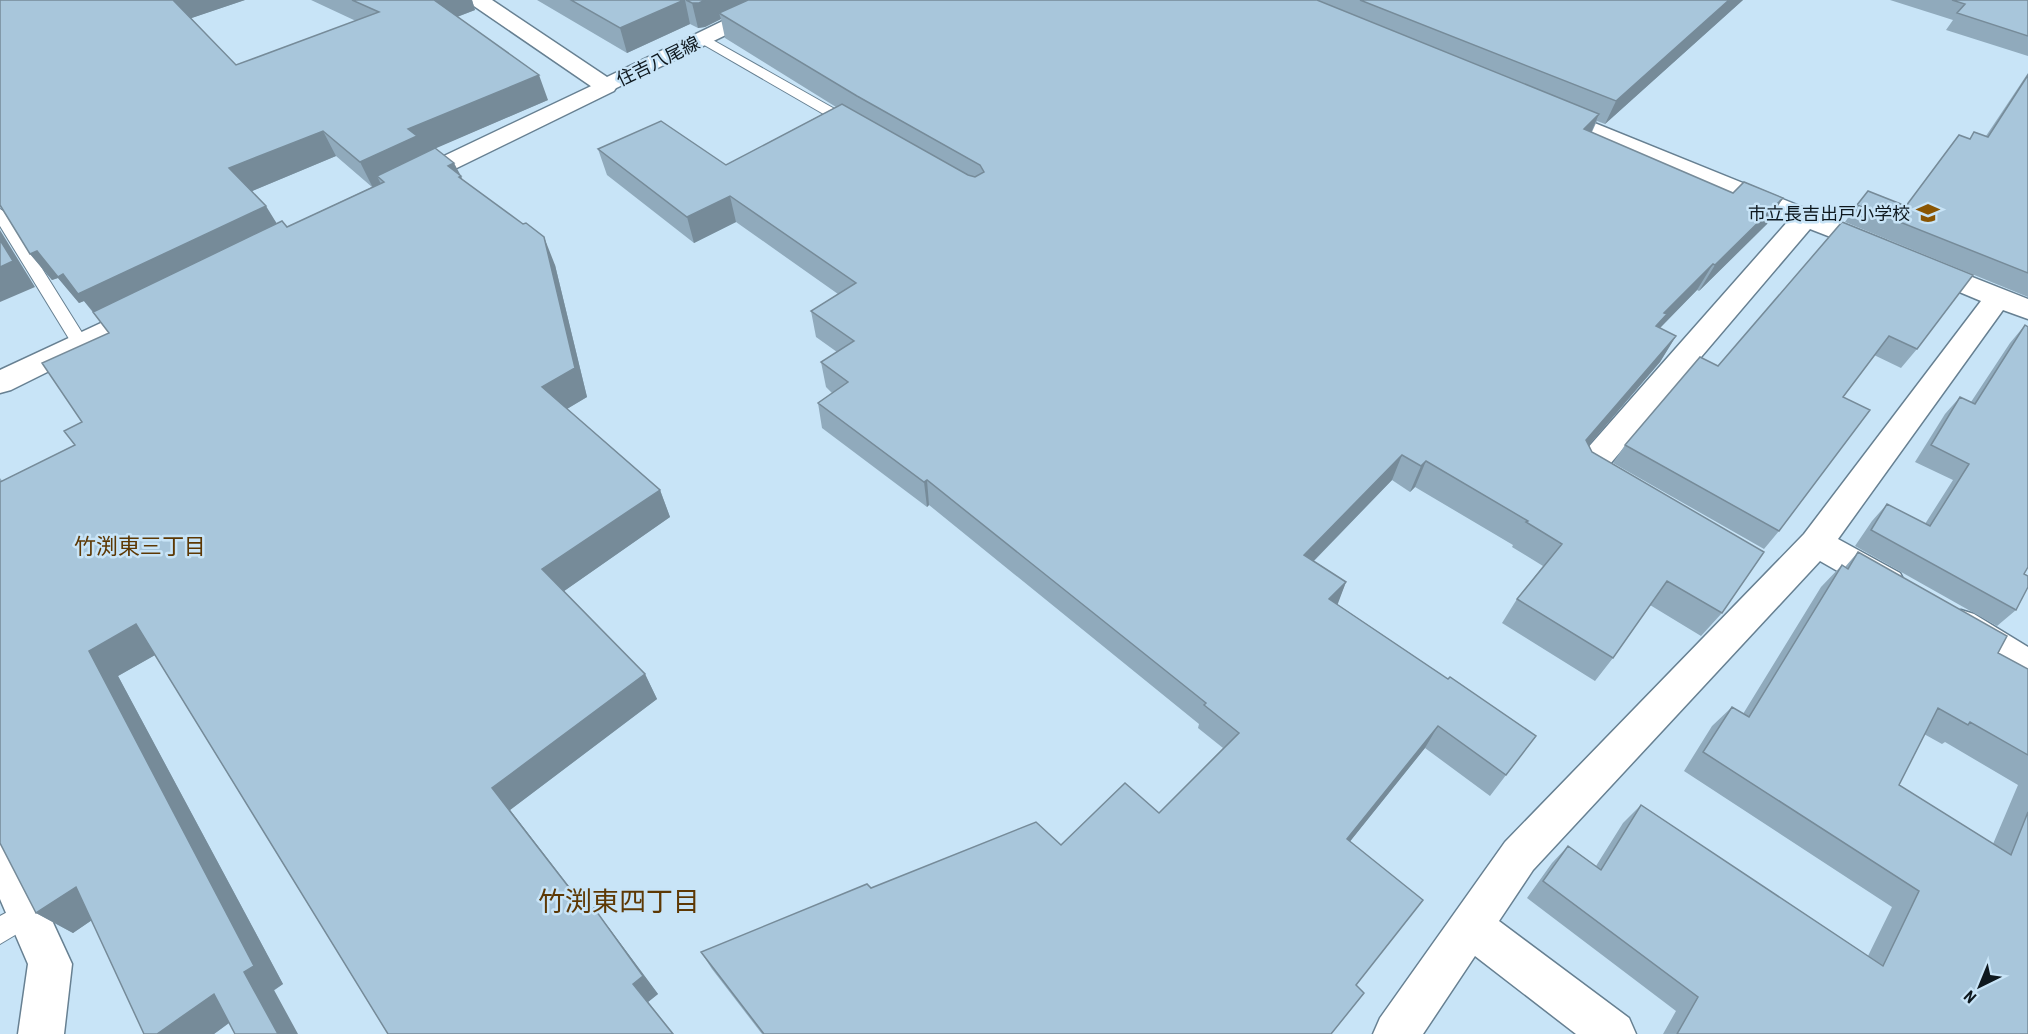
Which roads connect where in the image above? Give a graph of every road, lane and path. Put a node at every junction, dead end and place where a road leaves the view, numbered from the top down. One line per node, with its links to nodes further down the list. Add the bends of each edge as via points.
1 (478, 0): 4 (street, 住吉八尾線)
2 (783, 0): 3 (street, 住吉八尾線)
3 (704, 39): 4 (street, 住吉八尾線); 6 (lane)
4 (606, 86): 7 (street)
5 (1533, 105): 9 (street)
6 (865, 132)
7 (391, 191)
8 (0, 214): 13 (lane)
9 (1805, 218): 10 (street); 15 (street, via 1589,467)
10 (1998, 298): 12 (street); 16 (street)
11 (166, 302): 13 (street)
12 (2028, 310)
13 (80, 344): 14 (street)
14 (0, 383)
15 (1640, 496)
16 (1816, 543): 17 (street); 20 (street, via 1772,573 1519,856)
17 (2028, 666)
18 (0, 852): 19 (street)
19 (14, 922): 21 (street, via 51,964)
20 (1471, 926): 22 (street); 23 (street)
21 (41, 1034)
22 (1396, 1034)
23 (1612, 1034)

